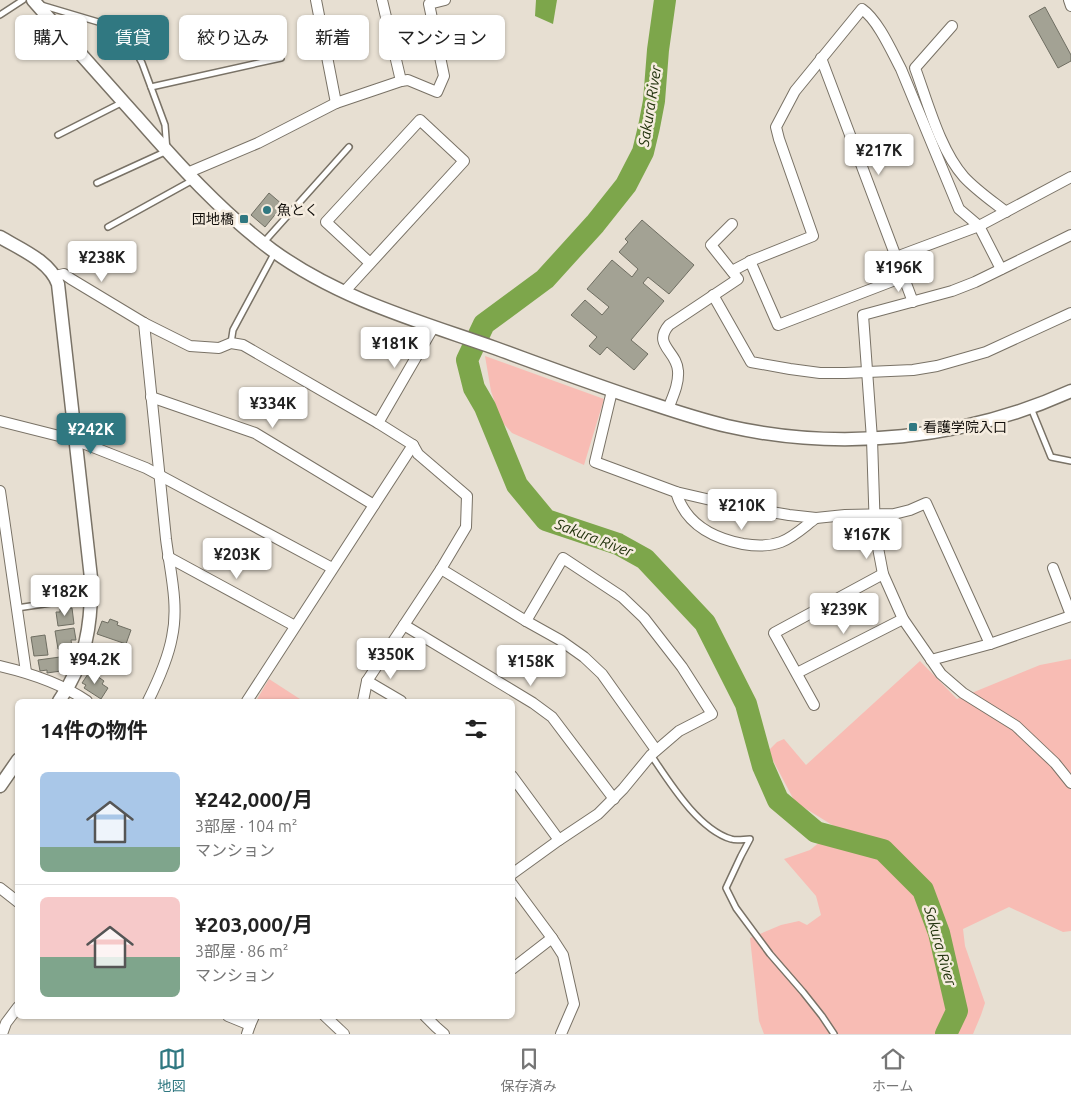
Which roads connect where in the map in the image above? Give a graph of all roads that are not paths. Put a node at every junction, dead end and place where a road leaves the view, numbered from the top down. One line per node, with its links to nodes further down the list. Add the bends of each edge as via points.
1 (23, 0): 8 (lane)
2 (316, 0): 15 (street)
3 (382, 0): 12 (street)
4 (445, 0): 12 (street, via 429,4 444,76 437,92 408,80)
5 (1068, 0): 7 (street)
6 (35, 2): 13 (lane, via 115,27 128,37); 14 (street)
7 (1071, 6)
8 (0, 15)
9 (952, 26): 22 (street, via 915,68 952,160 964,177)
10 (822, 58): 24 (street, via 862,9 866,12 901,69 959,209); 30 (street); 31 (street, via 795,91 776,127 814,236)
11 (272, 60): 13 (lane)
12 (401, 81): 15 (street)
13 (150, 87): 18 (lane, via 166,125)
14 (123, 101): 16 (lane); 18 (street)
15 (336, 103): 19 (street)
16 (58, 135)
17 (349, 147): 28 (lane)
18 (167, 151): 19 (street); 21 (lane)
19 (190, 176): 25 (lane); 28 (street)
20 (1071, 177): 22 (street)
21 (97, 183)
22 (1006, 212): 24 (street)
23 (732, 224): 34 (street, via 711,245)
24 (979, 226): 30 (street); 33 (street)
25 (108, 227)
26 (1071, 235): 33 (street)
27 (0, 237): 35 (street, via 44,263)
28 (263, 243): 29 (street)
29 (275, 252): 37 (street); 43 (lane, via 233,330)
30 (896, 257): 36 (street)
31 (750, 262): 34 (street); 36 (street, via 778,325)
32 (370, 263): 32 (street, via 464,161 420,120 326,222); 37 (street)
33 (1001, 269): 39 (street, via 952,291)
34 (732, 271): 38 (street, via 738,279)
35 (55, 276): 41 (street, via 64,274); 53 (street)
36 (903, 276): 39 (street)
37 (344, 292): 42 (street)
38 (713, 295): 44 (street, via 751,362 820,373); 49 (street, via 664,331 664,344 678,369 678,383)
39 (913, 302): 44 (street, via 863,315)
40 (1071, 313): 44 (street, via 964,359 913,370)
41 (144, 323): 43 (street, via 190,346 220,348); 47 (street)
42 (433, 328): 45 (street); 51 (street)
43 (231, 343): 51 (street, via 243,345)
44 (867, 373): 52 (street)
45 (612, 391): 49 (street); 58 (street, via 595,462)
46 (1071, 391): 48 (street)
47 (152, 396): 56 (street); 59 (street, via 255,433)
48 (1031, 408): 52 (street, via 946,430); 55 (lane, via 1051,457)
49 (668, 409): 52 (street, via 763,433)
50 (0, 422): 53 (street)
51 (378, 423): 54 (street)
52 (872, 439): 60 (street)
53 (75, 440): 56 (street); 67 (street)
54 (413, 445): 59 (street); 65 (street, via 418,454 467,496 466,527)
55 (1071, 461)
56 (160, 475): 62 (street); 63 (street)
57 (0, 491): 68 (street)
58 (676, 492): 61 (street); 61 (street, via 679,502 697,524 714,536 741,544 757,546 781,542)
59 (374, 505): 63 (street)
60 (874, 515): 61 (street); 66 (street); 74 (street, via 894,514 926,504)
61 (816, 518)
62 (168, 557): 73 (street); 83 (street, via 175,615 166,658)
63 (332, 568): 73 (street)
64 (1053, 568): 69 (street)
65 (441, 569): 71 (street); 72 (street)
66 (883, 574): 70 (street); 78 (street, via 774,633)
67 (92, 597): 68 (lane); 80 (street, via 86,644)
68 (17, 608): 77 (street)
69 (1071, 615): 74 (street)
70 (903, 618): 75 (street); 78 (street)
71 (526, 621): 88 (street, via 560,640 602,674); 88 (street, via 563,558 622,597 644,618 682,667 712,714 679,731)
72 (404, 625): 79 (street); 93 (street, via 552,717)
73 (294, 626): 84 (street)
74 (990, 644): 75 (street)
75 (931, 660): 91 (street, via 941,674 963,693 1016,726)
76 (0, 666): 77 (street)
77 (26, 672): 80 (street)
78 (797, 673): 87 (street)
79 (367, 681): 85 (street); 86 (street)
80 (67, 690): 81 (street); 82 (street)
81 (60, 699)
82 (84, 699)
83 (149, 699)
84 (247, 699)
85 (363, 699)
86 (398, 699)
87 (814, 705)
88 (654, 752): 93 (street); 110 (lane, via 674,788 714,832 733,840 750,839 726,888 747,923)
89 (15, 764): 92 (street)
90 (515, 780): 94 (street)
91 (1071, 783)
92 (0, 786)
93 (614, 799): 94 (street)
94 (559, 840): 95 (street)
95 (515, 872)
96 (0, 888): 98 (street)
97 (515, 888): 99 (street)
98 (15, 899)
99 (552, 938): 100 (street); 109 (street, via 563,955 574,1004)
100 (515, 967)
101 (15, 1011): 106 (street)
102 (237, 1019): 105 (street)
103 (328, 1019): 107 (street)
104 (428, 1019): 108 (street)
105 (250, 1023)
106 (2, 1034)
107 (344, 1034)
108 (444, 1034)
109 (561, 1034)
110 (834, 1034)

